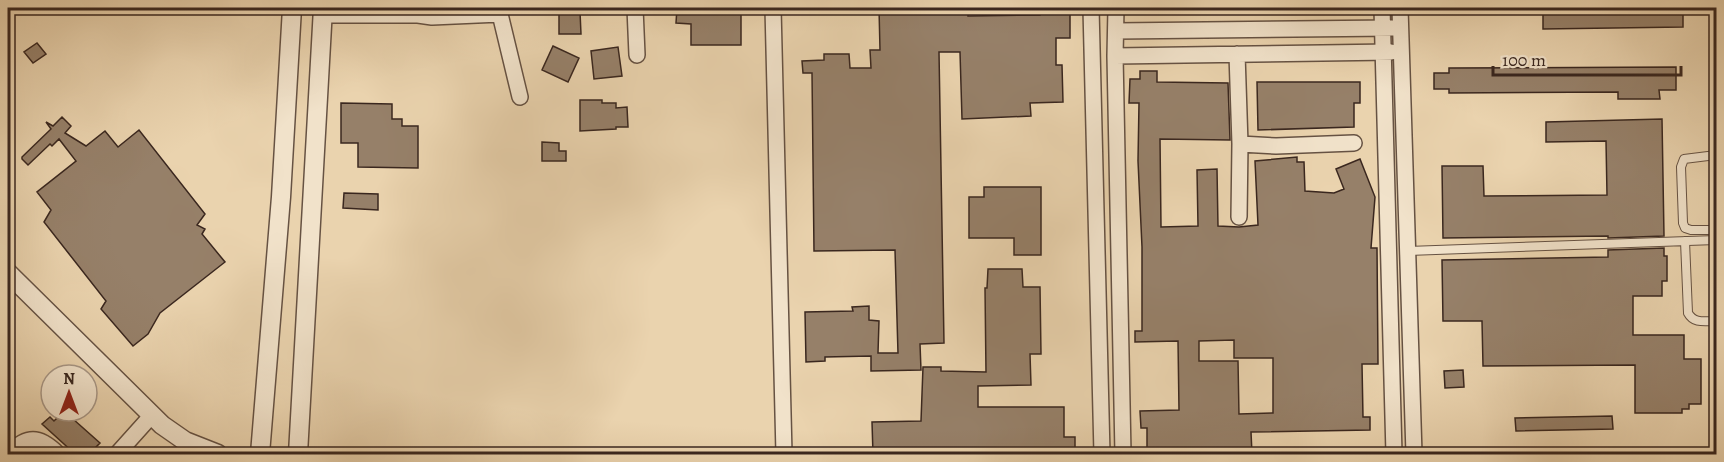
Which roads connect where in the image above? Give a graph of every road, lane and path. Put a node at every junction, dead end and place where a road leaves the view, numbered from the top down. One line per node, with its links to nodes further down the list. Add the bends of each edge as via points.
1 (292, 8): 35 (street)
2 (635, 8): 17 (street)
3 (773, 8): 37 (street)
4 (1091, 8): 38 (street)
5 (1116, 8): 13 (street)
6 (1382, 8): 12 (street)
7 (1400, 8): 11 (street)
8 (323, 11): 9 (street); 36 (street)
9 (417, 11): 10 (street, via 432,17)
10 (500, 11): 19 (street)
11 (1401, 27): 12 (street); 15 (street)
12 (1383, 28): 13 (street); 14 (street)
13 (1117, 31): 18 (street)
14 (1383, 52): 15 (street); 16 (street); 40 (street)
15 (1401, 52): 27 (street)
16 (1237, 54): 18 (street); 21 (street)
17 (637, 55)
18 (1115, 56): 39 (street)
19 (520, 97)
20 (1354, 143): 21 (street)
21 (1240, 144): 23 (street)
22 (1716, 155): 24 (lane, via 1684,159 1681,167 1685,228)
23 (1239, 217)
24 (1716, 230)
25 (1716, 240): 26 (lane)
26 (1685, 241): 27 (lane); 29 (lane, via 1688,312 1699,321)
27 (1408, 251): 41 (street)
28 (8, 273): 30 (street)
29 (1716, 321)
30 (152, 415): 33 (street); 34 (street, via 185,441)
31 (8, 454): 32 (street, via 18,443 34,438 47,443)
32 (58, 454)
33 (117, 454)
34 (218, 454)
35 (260, 454)
36 (298, 454)
37 (784, 454)
38 (1102, 454)
39 (1123, 454)
40 (1394, 454)
41 (1414, 454)

